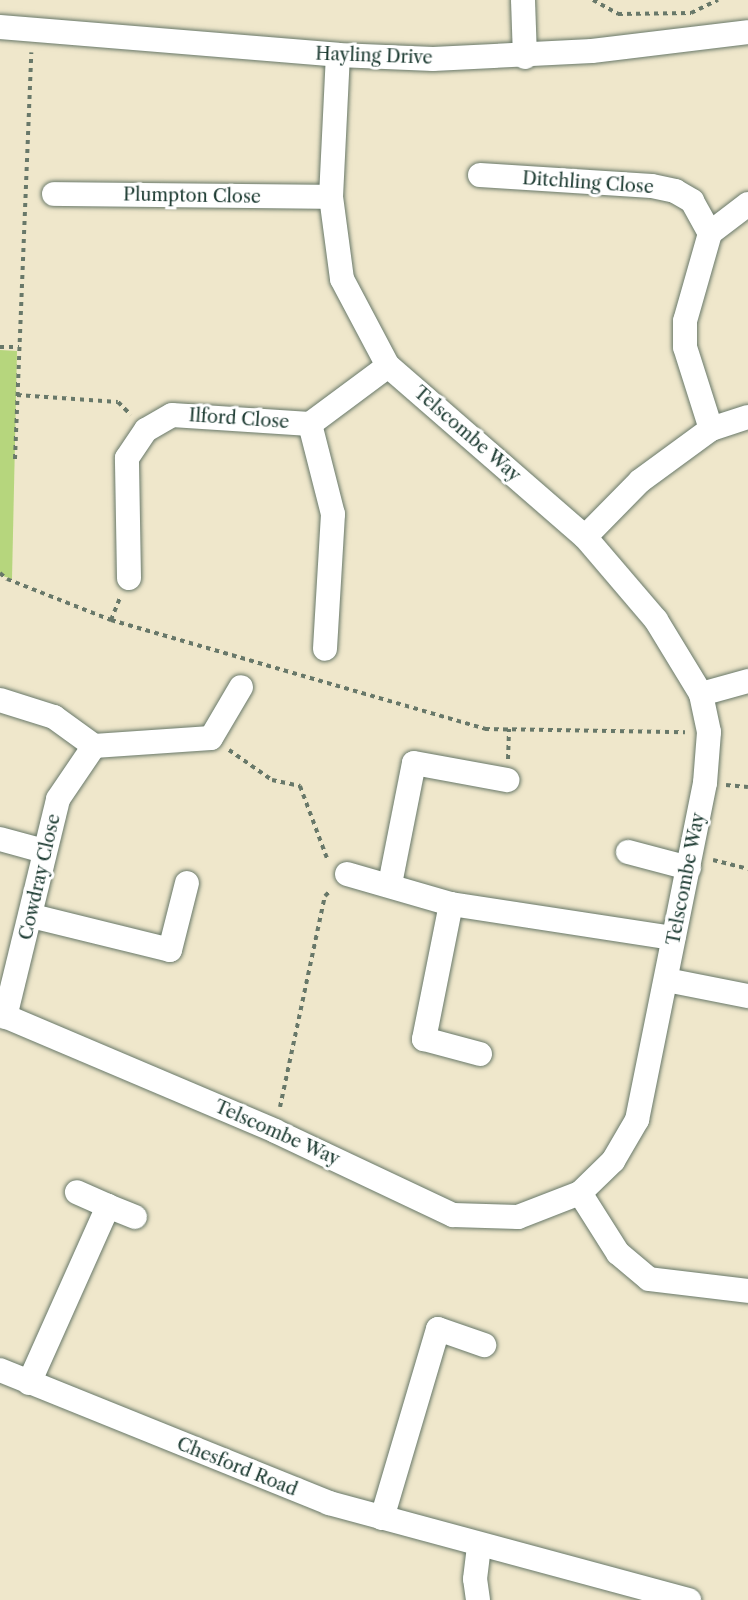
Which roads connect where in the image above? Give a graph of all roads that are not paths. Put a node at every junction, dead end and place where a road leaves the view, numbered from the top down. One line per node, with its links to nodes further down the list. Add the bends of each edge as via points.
1 (523, 0): 5 (street)
2 (0, 27): 4 (street, Hayling Drive)
3 (748, 32): 5 (street, Hayling Drive)
4 (338, 56): 5 (street, Hayling Drive); 8 (street, Telscombe Way)
5 (525, 57)
6 (480, 176): 10 (street, Ditchling Close, via 652,186 675,191 692,201)
7 (54, 194): 8 (street, Plumpton Close)
8 (331, 197): 11 (street, Telscombe Way, via 342,279)
9 (748, 204): 10 (street)
10 (710, 233): 14 (street, via 690,297 685,330 690,367)
11 (388, 366): 13 (street, Ilford Close); 15 (street, Telscombe Way)
12 (748, 417): 14 (street)
13 (310, 423): 16 (street, Ilford Close, via 172,415 146,430 127,458); 17 (street, Ilford Close, via 333,513)
14 (711, 429): 15 (street, via 640,481)
15 (585, 537): 20 (street, Telscombe Way, via 656,620)
16 (129, 578)
17 (325, 649)
18 (748, 681): 20 (street)
19 (241, 687): 22 (street, via 212,738)
20 (701, 694): 27 (street, Telscombe Way, via 709,732)
21 (0, 700): 22 (street, via 54,717)
22 (94, 746): 25 (street, Cowdray Close, via 58,799)
23 (507, 780): 30 (street, via 414,763)
24 (0, 839): 25 (street)
25 (44, 851): 32 (street, Cowdray Close)
26 (628, 852): 27 (street)
27 (691, 861): 33 (street, Telscombe Way)
28 (347, 874): 30 (street)
29 (187, 883): 32 (street, via 170,950)
30 (390, 884): 31 (street)
31 (451, 904): 33 (street); 37 (street, via 424,1039)
32 (32, 916): 36 (street, Cowdray Close)
33 (674, 938): 34 (street, Telscombe Way)
34 (667, 980): 35 (street); 39 (street, Telscombe Way, via 637,1120 613,1161)
35 (748, 996)
36 (3, 1015): 39 (street, Telscombe Way, via 275,1131 453,1215 518,1217)
37 (480, 1054)
38 (77, 1192): 40 (street)
39 (580, 1193): 42 (street, via 618,1253 649,1279)
40 (108, 1206): 41 (street); 45 (street)
41 (135, 1217)
42 (748, 1291)
43 (484, 1345): 46 (street, via 438,1329)
44 (0, 1370): 45 (street, Chesford Road)
45 (29, 1383): 46 (street, Chesford Road, via 329,1503)
46 (382, 1518): 47 (street, Chesford Road)
47 (480, 1546): 48 (street, via 475,1579); 49 (street, Chesford Road)
48 (478, 1600)
49 (689, 1600)

